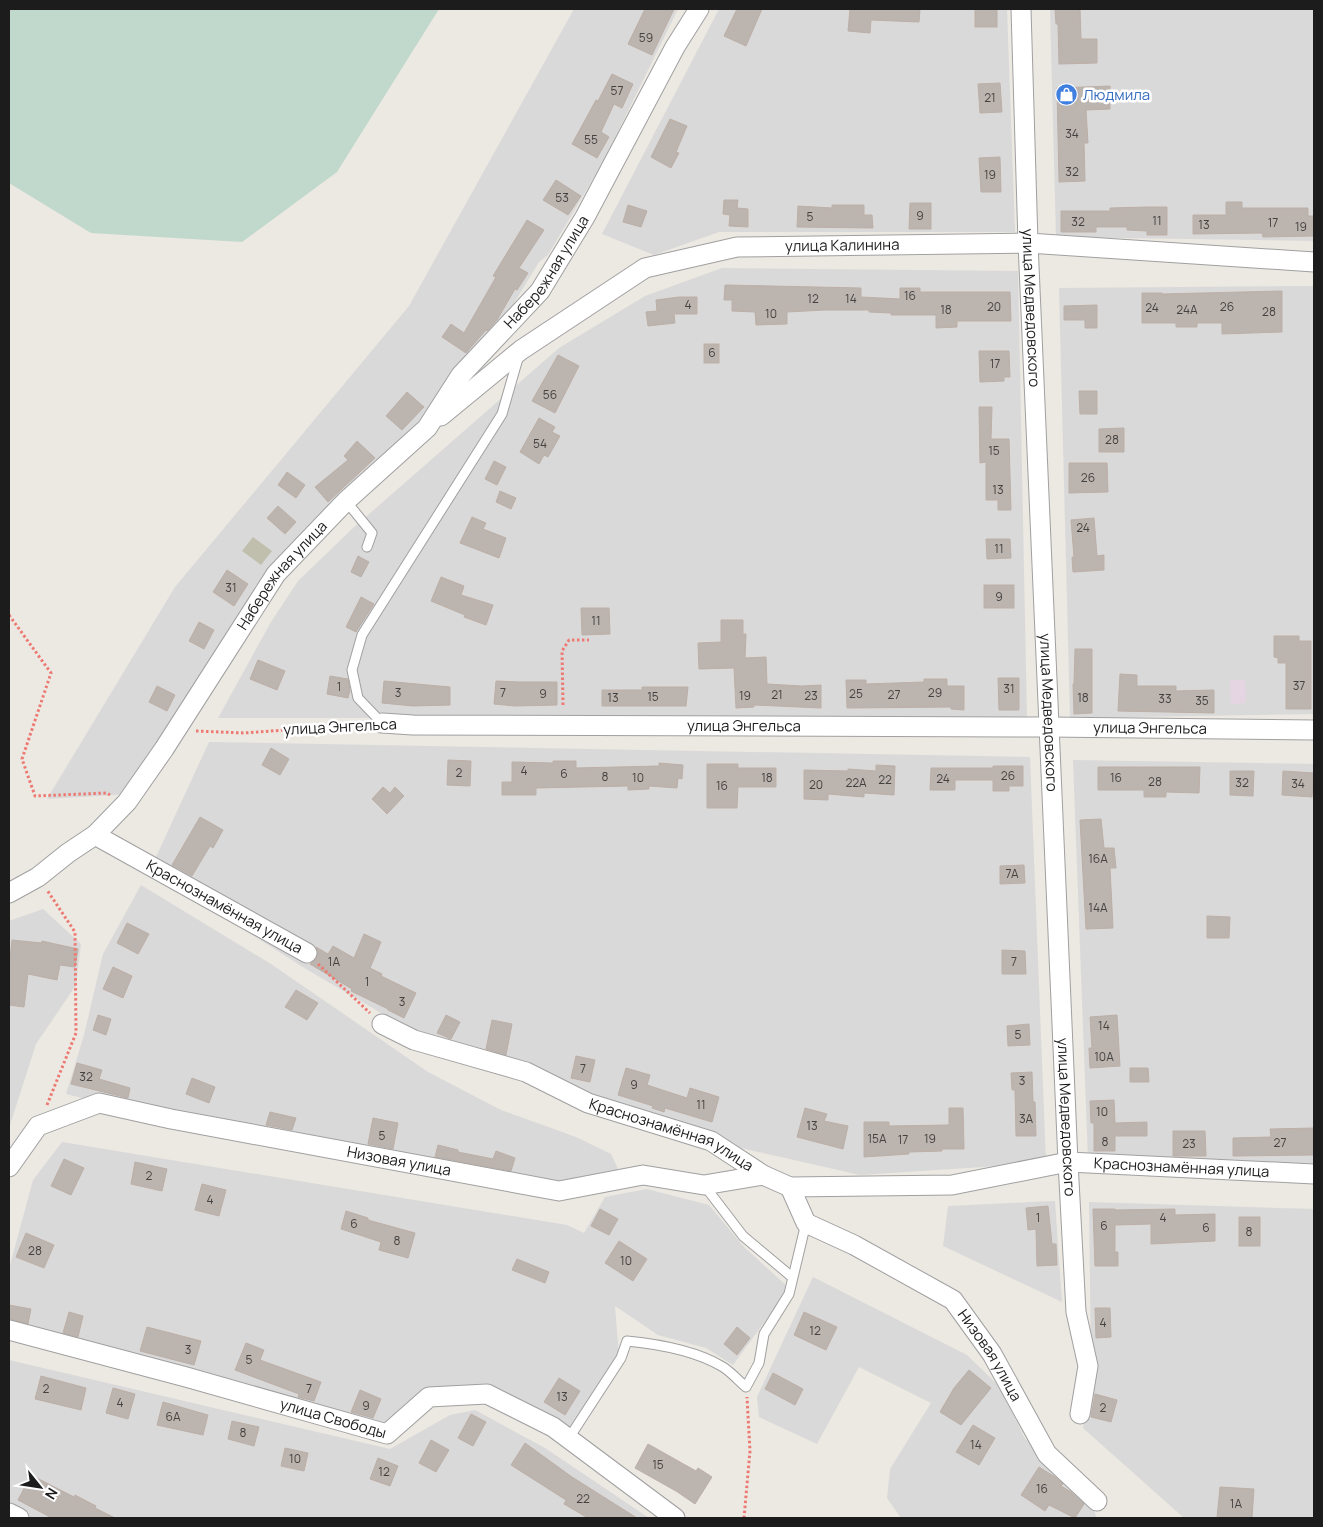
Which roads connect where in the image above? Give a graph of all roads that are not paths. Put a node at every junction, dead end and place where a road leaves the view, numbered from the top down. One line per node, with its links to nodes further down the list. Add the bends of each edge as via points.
1 (698, 9): 6 (street, Набережная улица, via 585,217 540,291 461,375)
2 (1021, 9): 3 (street, улица Медведовского)
3 (1028, 243): 4 (street, улица Калинина); 5 (street, улица Калинина, via 737,247 645,268); 10 (street, улица Медведовского)
4 (1314, 262)
5 (521, 350): 6 (street, улица Калинина); 9 (lane, via 502,414 362,635 352,670 358,698)
6 (427, 428): 7 (street, Набережная улица)
7 (346, 501): 8 (lane, via 372,533); 12 (street, Набережная улица, via 276,574 127,802)
8 (367, 547)
9 (382, 723): 10 (street, улица Энгельса)
10 (1048, 727): 11 (street, улица Энгельса); 16 (street, улица Медведовского)
11 (1314, 730)
12 (95, 835): 13 (street, Набережная улица, via 38,877); 14 (street, Краснознамённая улица)
13 (9, 893)
14 (307, 953)
15 (382, 1024): 19 (street, Краснознамённая улица, via 414,1040 526,1072 588,1103 711,1141)
16 (1068, 1162): 18 (street, Краснознамённая улица); 21 (street, Краснознамённая улица, via 952,1185); 25 (street, улица Медведовского, via 1076,1312 1088,1366)
17 (9, 1167): 20 (street, Низовая улица, via 38,1126 99,1103 558,1191 643,1174)
18 (1314, 1174)
19 (763, 1175): 20 (street, Низовая улица); 21 (street, Краснознамённая улица)
20 (704, 1185): 23 (lane, via 743,1236)
21 (790, 1187): 22 (street)
22 (806, 1223): 23 (lane); 27 (street, Низовая улица, via 953,1300 992,1354 1047,1454)
23 (792, 1277): 26 (lane, via 789,1294 764,1334 759,1363 746,1387 723,1367 698,1356 664,1345 627,1341 621,1358)
24 (9, 1330): 26 (street, улица Свободы, via 387,1434 429,1397 487,1394)
25 (1080, 1414)
26 (569, 1438): 30 (street, улица Свободы)
27 (1097, 1501)
28 (9, 1513): 29 (street)
29 (18, 1518)
30 (675, 1518)

